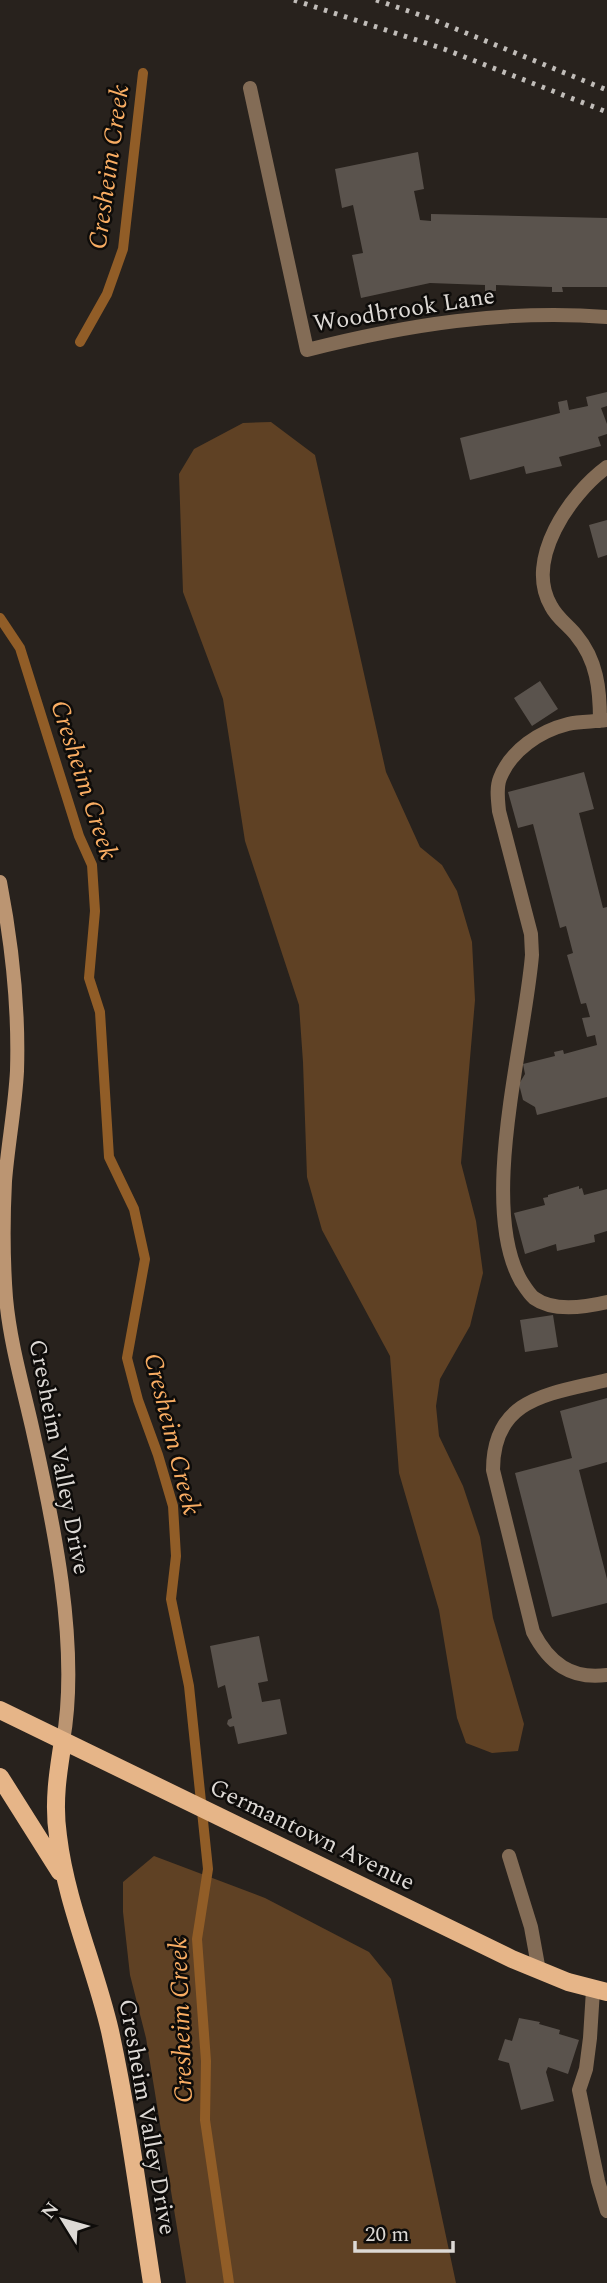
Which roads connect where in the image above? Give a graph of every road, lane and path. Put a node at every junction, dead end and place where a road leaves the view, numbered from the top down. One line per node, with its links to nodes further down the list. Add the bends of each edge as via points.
1 (250, 88): 2 (street, Woodbrook Lane, via 307,350 364,335 477,318)
2 (607, 317)
3 (607, 467): 4 (street, via 562,517 547,544 542,568 550,605 591,657)
4 (604, 720): 6 (street, via 569,723 521,749 499,779 498,794 532,955 507,1140 503,1213 508,1244 516,1272 534,1298 576,1307)
5 (0, 882): 10 (main road, Cresheim Valley Drive, via 11,944 17,1025 5,1182 6,1299 11,1343 50,1512 61,1591 69,1684)
6 (607, 1302)
7 (607, 1380): 8 (street, via 527,1403 499,1431 492,1470 533,1632 542,1651 576,1674)
8 (607, 1675)
9 (0, 1710): 10 (main road, Germantown Avenue)
10 (63, 1741): 13 (main road, Cresheim Valley Drive, via 56,1810); 14 (main road, Germantown Avenue)
11 (0, 1777): 13 (main road)
12 (509, 1856): 14 (street)
13 (66, 1881): 17 (main road, Cresheim Valley Drive, via 104,2006 121,2082)
14 (539, 1971): 15 (main road, Germantown Avenue)
15 (600, 1991): 16 (street, via 579,2090)
16 (607, 2211)
17 (152, 2283)

